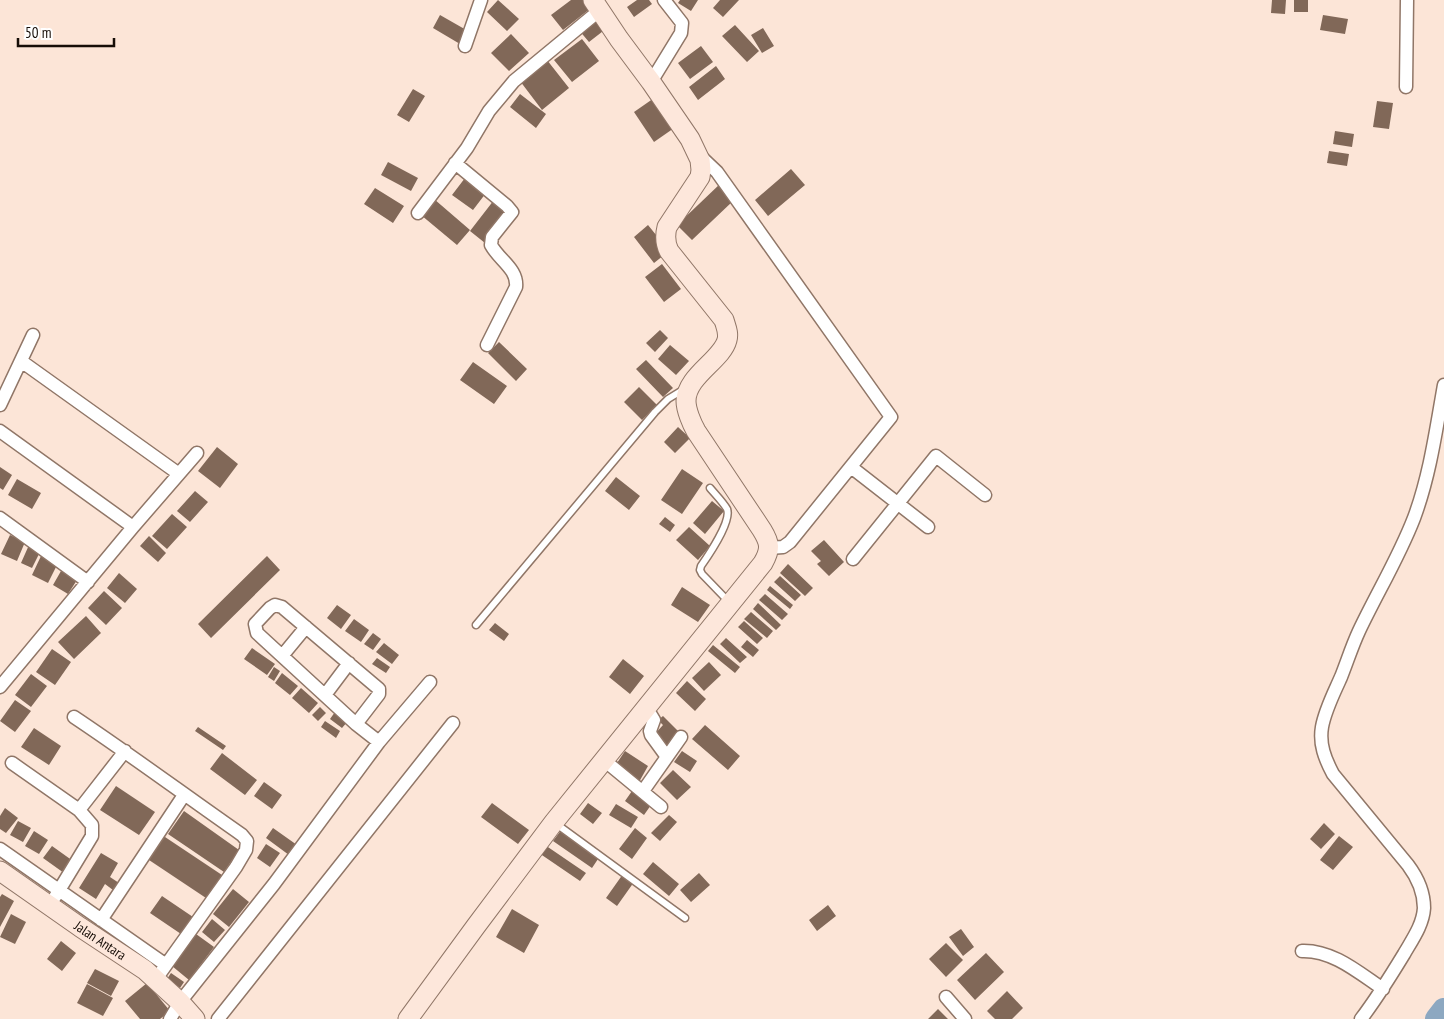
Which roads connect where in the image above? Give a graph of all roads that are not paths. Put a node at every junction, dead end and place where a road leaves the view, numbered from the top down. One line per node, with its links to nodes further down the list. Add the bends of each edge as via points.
1 (481, 0): 5 (street)
2 (664, 0): 6 (street, via 682,26)
3 (1406, 0): 7 (street)
4 (597, 5): 6 (street); 9 (street, via 514,81)
5 (465, 46)
6 (651, 82): 8 (street)
7 (1406, 87)
8 (698, 154): 15 (street, via 700,177 666,227 666,242 669,251 724,320 728,332 725,346); 19 (street, via 717,172 891,417)
9 (455, 163): 10 (street); 12 (street, via 513,214 492,238 491,245 516,277 516,287)
10 (418, 213)
11 (33, 336): 13 (street)
12 (487, 345)
13 (21, 360): 16 (street); 20 (street)
14 (1444, 385): 60 (street, via 1432,457 1413,519 1359,632 1322,728 1324,758 1333,774 1408,865 1420,885 1424,908 1420,923)
15 (689, 387): 27 (street, via 686,401 691,422 762,530); 31 (lane, via 664,402)
16 (0, 405)
17 (0, 431): 25 (street)
18 (197, 453): 20 (street)
19 (851, 467): 23 (street); 27 (street, via 790,542 784,547)
20 (179, 474): 25 (street)
21 (710, 488): 30 (lane, via 728,514 700,570)
22 (985, 495): 23 (street, via 936,456)
23 (898, 503): 26 (street); 28 (street)
24 (0, 518): 29 (street)
25 (133, 526): 29 (street)
26 (928, 527)
27 (769, 548): 30 (street, via 763,563)
28 (852, 559)
29 (88, 582): 36 (street)
30 (730, 603): 38 (street)
31 (476, 625)
32 (306, 627): 33 (street); 33 (street, via 278,605 270,608 255,624 256,633); 34 (street)
33 (282, 656): 37 (street)
34 (349, 663): 37 (street); 41 (street, via 380,689)
35 (430, 682): 43 (street)
36 (0, 686)
37 (325, 695): 41 (street)
38 (645, 710): 45 (street, via 654,720 651,735); 46 (street)
39 (74, 717): 44 (street)
40 (453, 723): 65 (street)
41 (356, 724): 43 (street)
42 (681, 737): 45 (street)
43 (379, 742): 62 (street, via 274,884)
44 (125, 751): 49 (street); 51 (street)
45 (667, 757): 48 (street)
46 (604, 760): 48 (street); 52 (street)
47 (12, 763): 51 (street)
48 (643, 791): 50 (street)
49 (184, 795): 57 (street); 59 (street, via 245,837 247,845 236,868)
50 (661, 807)
51 (79, 810): 55 (street, via 92,826 92,836)
52 (554, 822): 56 (lane); 66 (street)
53 (0, 849): 55 (street)
54 (0, 871): 55 (street, Jalan Antara)
55 (55, 898): 57 (street); 59 (street, Jalan Antara, via 146,970)
56 (685, 918)
57 (101, 920): 59 (street)
58 (1302, 952): 60 (street, via 1320,952 1334,957)
59 (161, 972): 62 (street, Jalan Antara)
60 (1383, 989): 68 (street)
61 (946, 997): 67 (street)
62 (180, 1002): 63 (street); 64 (street, Jalan Antara)
63 (170, 1019)
64 (195, 1019)
65 (218, 1019)
66 (408, 1019)
67 (964, 1019)
68 (1361, 1019)

